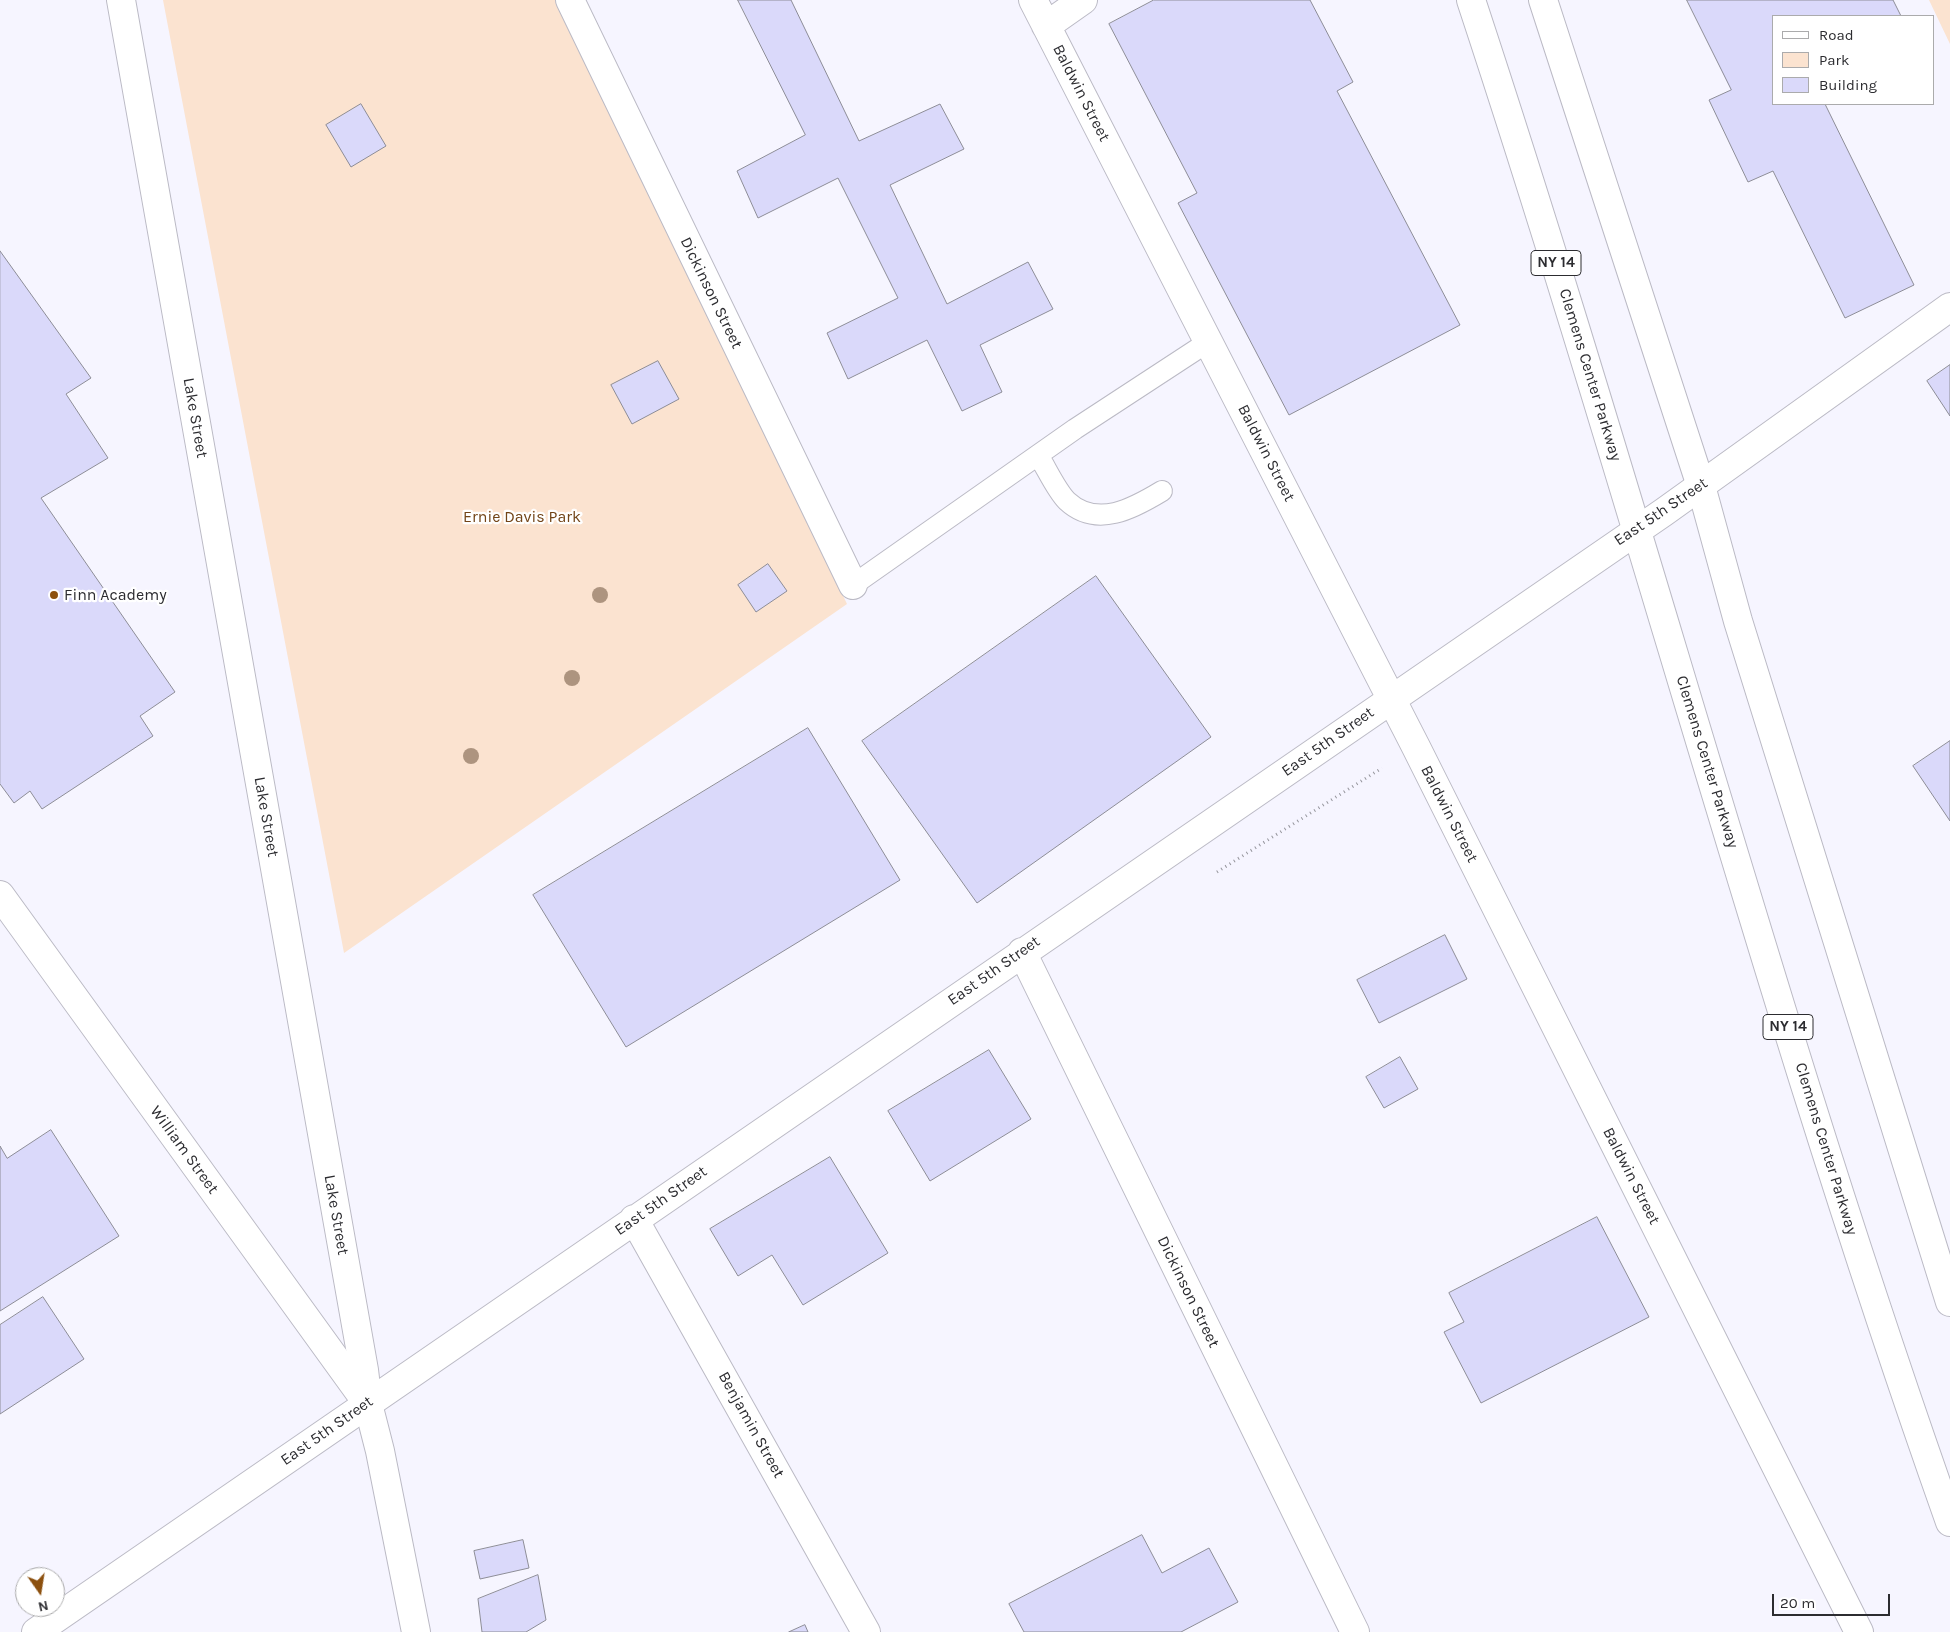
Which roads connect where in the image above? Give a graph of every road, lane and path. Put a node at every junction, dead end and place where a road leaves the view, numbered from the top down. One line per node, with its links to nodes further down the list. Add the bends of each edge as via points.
1 (121, 0): 22 (street, Lake Street)
2 (570, 0): 14 (street, Dickinson Street)
3 (1033, 0): 7 (street, Baldwin Street)
4 (1083, 0): 7 (street)
5 (1471, 0): 13 (street, Clemens Center Parkway / NY 14)
6 (1543, 0): 11 (street)
7 (1046, 26): 9 (street, Baldwin Street)
8 (1950, 307): 11 (street, East 5th Street)
9 (1208, 342): 10 (lane); 15 (street, Baldwin Street)
10 (1038, 455): 12 (lane, via 1067,500 1082,511 1107,516 1134,508); 14 (lane)
11 (1701, 486): 13 (street, East 5th Street); 21 (street, via 1738,621)
12 (1162, 491)
13 (1637, 528): 15 (street, East 5th Street); 23 (street, Clemens Center Parkway / NY 14, via 1849,1223)
14 (853, 585)
15 (1390, 698): 19 (street, East 5th Street); 28 (street, Baldwin Street)
16 (1382, 768): 17 (path)
17 (1217, 872)
18 (0, 895): 22 (street, William Street)
19 (1022, 952): 20 (street, East 5th Street); 27 (street, Dickinson Street)
20 (634, 1219): 22 (street, East 5th Street); 26 (street, Benjamin Street)
21 (1950, 1302)
22 (368, 1404): 24 (street, East 5th Street); 25 (street, Lake Street)
23 (1950, 1522)
24 (36, 1632)
25 (416, 1632)
26 (866, 1632)
27 (1355, 1632)
28 (1859, 1632)

